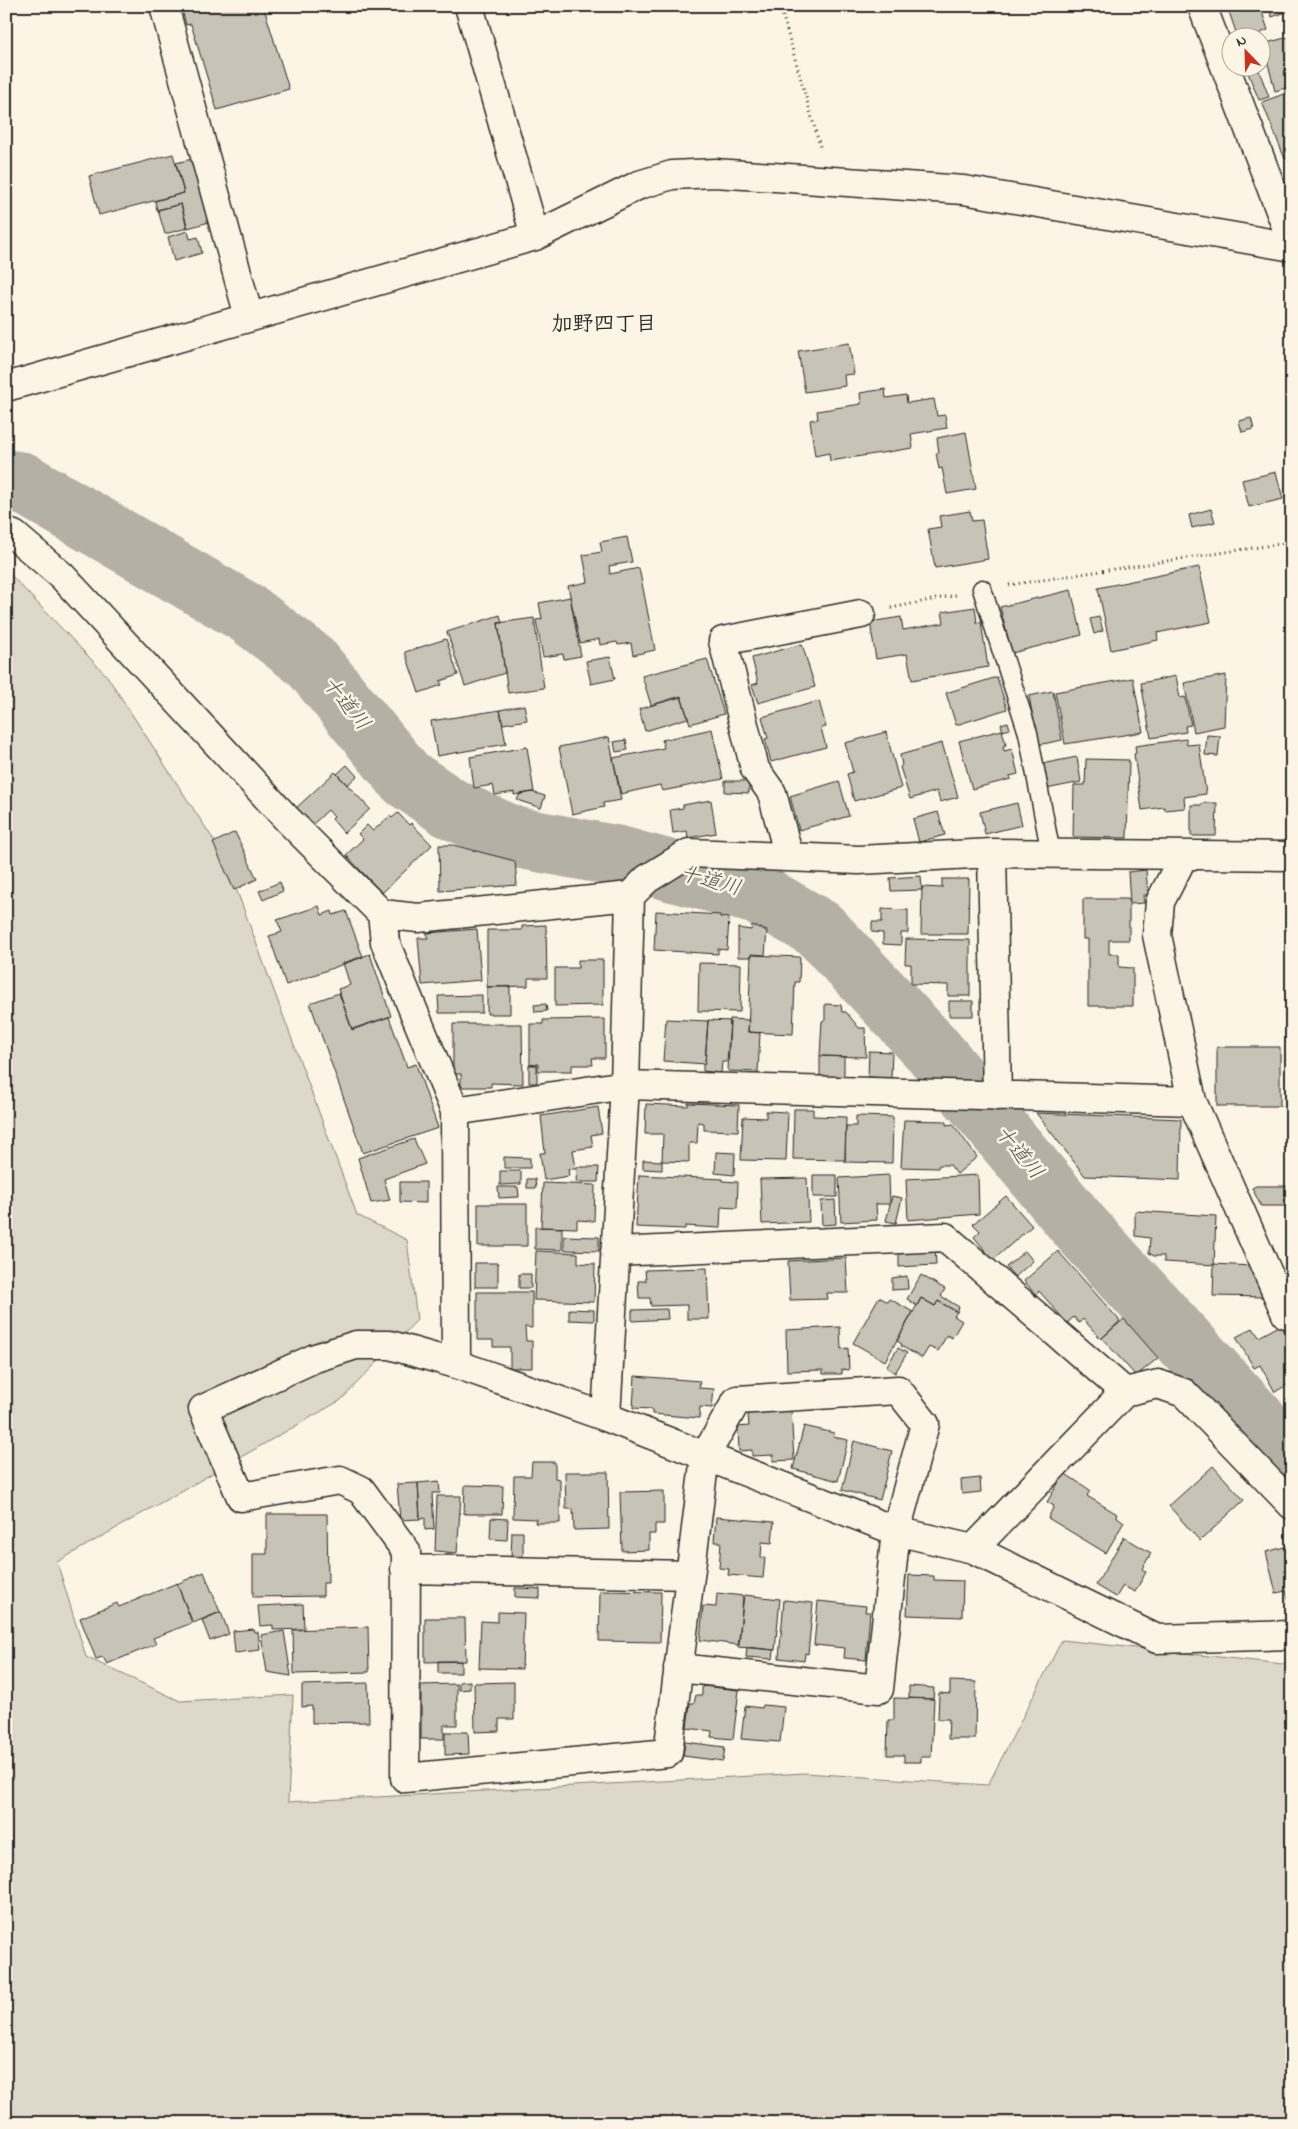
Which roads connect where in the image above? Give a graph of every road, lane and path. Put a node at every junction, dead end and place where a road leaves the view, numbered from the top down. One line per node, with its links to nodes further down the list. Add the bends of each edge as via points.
1 (164, 6): 9 (street)
2 (470, 6): 6 (street)
3 (780, 6): 5 (path)
4 (1202, 6): 7 (street)
5 (830, 182): 6 (street, via 715,173 672,175 639,185); 8 (street, via 964,190)
6 (535, 236): 9 (street)
7 (1292, 242)
8 (1292, 248)
9 (249, 317): 10 (street)
10 (6, 387)
11 (6, 532): 21 (street, via 14,535 62,576 288,820)
12 (1292, 542): 13 (path)
13 (982, 590): 14 (path); 16 (lane, via 1028,733)
14 (861, 614): 19 (street, via 723,641 755,769 772,793)
15 (992, 853): 16 (street); 19 (street, via 860,860); 23 (street)
16 (1051, 854): 17 (street)
17 (1184, 855): 18 (street); 24 (street, via 1160,902 1157,935)
18 (1292, 856)
19 (789, 857): 20 (street, via 688,853)
20 (638, 888): 21 (street, via 418,918); 22 (street)
21 (382, 914): 25 (street, via 385,942)
22 (625, 1085): 23 (street); 25 (street); 26 (street)
23 (997, 1096): 24 (street)
24 (1192, 1102): 27 (street)
25 (455, 1111): 28 (street)
26 (615, 1252): 29 (street, via 945,1237); 30 (street)
27 (1286, 1314)
28 (456, 1364): 30 (street); 35 (street, via 390,1345 356,1345 315,1358 204,1409 240,1497 340,1480 361,1490 406,1551)
29 (1125, 1392): 32 (street, via 1158,1384 1184,1392); 34 (street)
30 (606, 1418): 31 (street)
31 (705, 1456): 33 (street); 33 (street, via 737,1400 898,1390 925,1424); 36 (street)
32 (1292, 1505)
33 (896, 1531): 34 (street); 38 (street, via 879,1689)
34 (973, 1549): 37 (street, via 1157,1639)
35 (405, 1569): 36 (street); 38 (street, via 405,1778 668,1753)
36 (690, 1575): 38 (street)
37 (1292, 1635)
38 (678, 1668)

